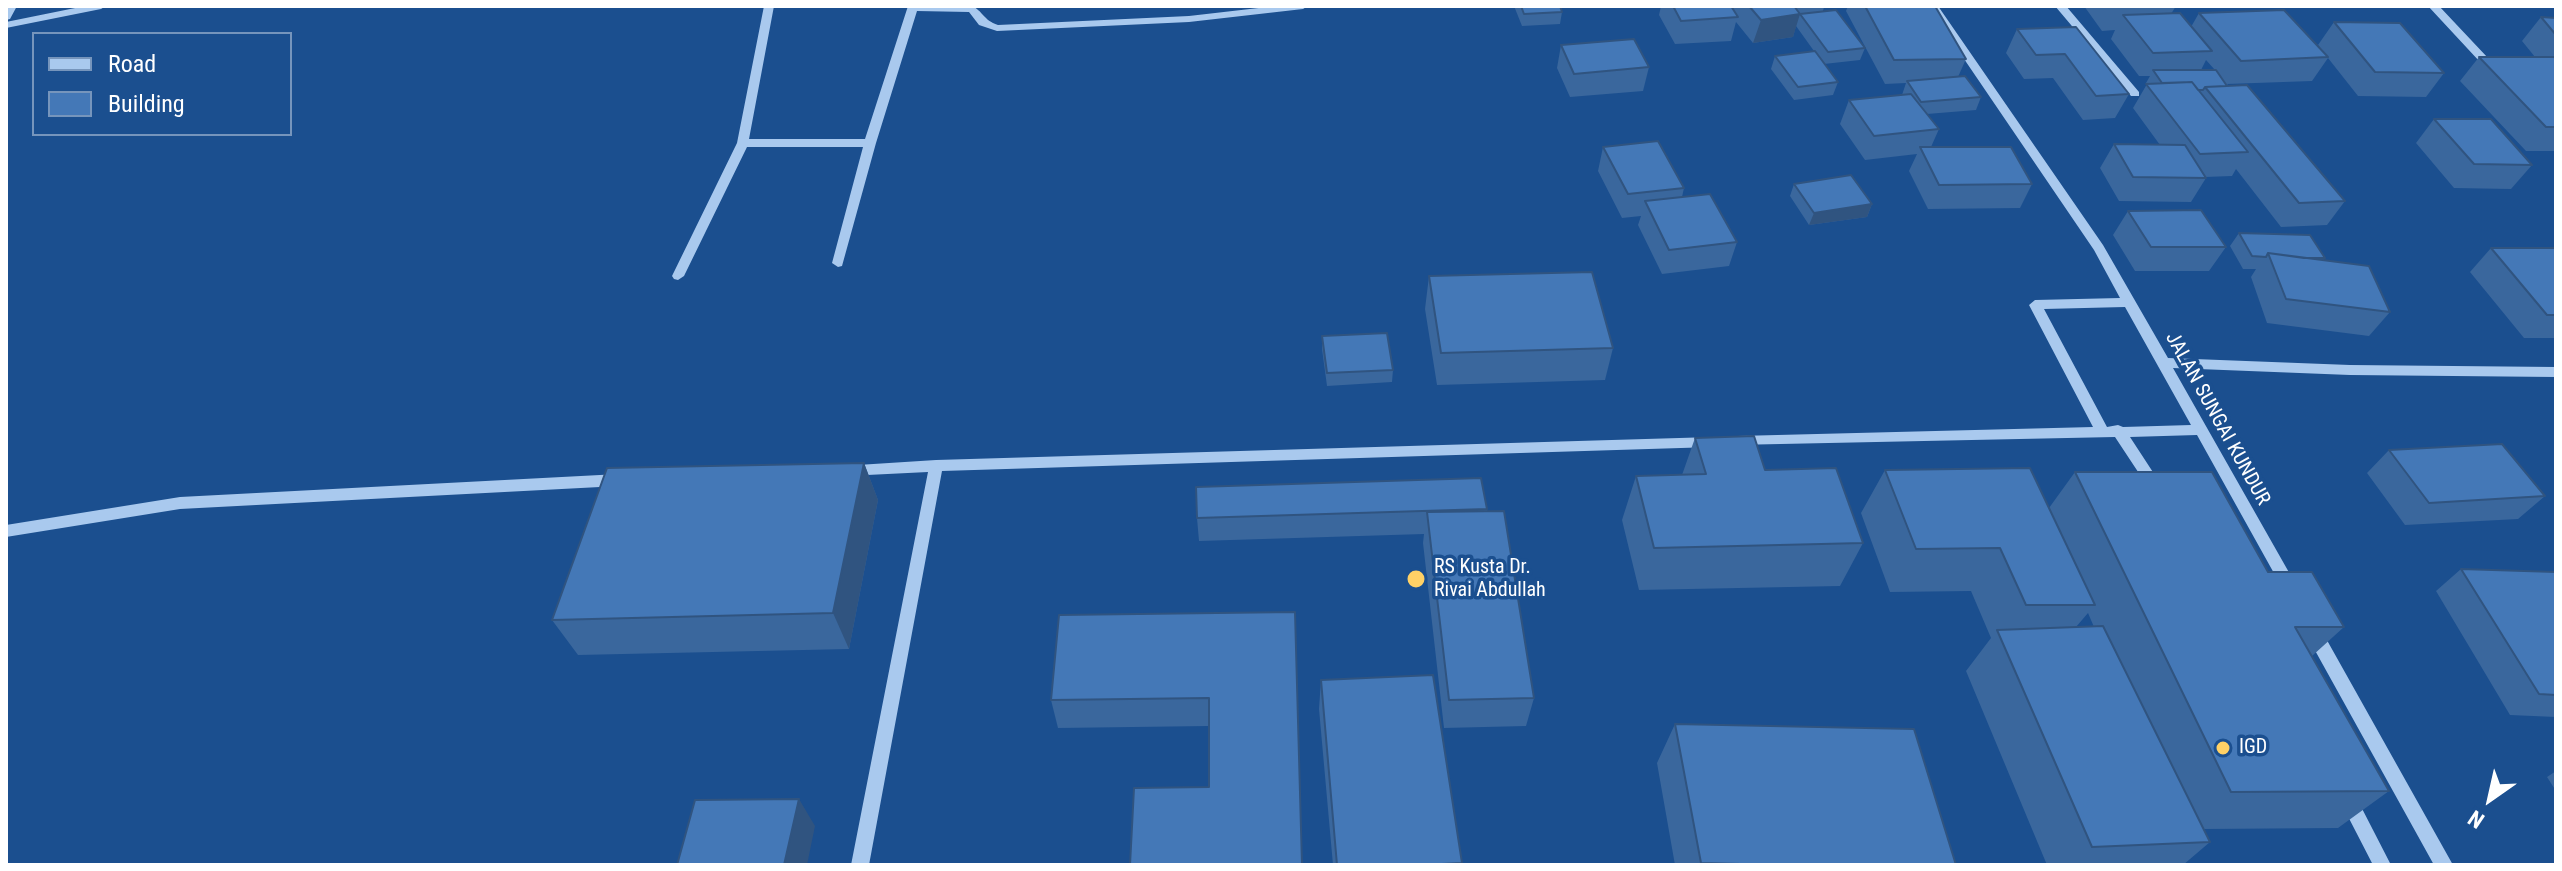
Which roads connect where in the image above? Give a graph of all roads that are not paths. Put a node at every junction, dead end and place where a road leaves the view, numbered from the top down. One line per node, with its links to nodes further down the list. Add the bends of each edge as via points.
1 (12, 6): 9 (street)
2 (101, 6): 10 (street)
3 (769, 6): 13 (street)
4 (1303, 6): 8 (street, via 1189,19 997,28 983,23 972,9)
5 (1933, 6): 17 (street, JALAN SUNGAI KUNDUR, via 2099,248)
6 (2060, 6): 12 (street)
7 (2433, 6): 11 (street)
8 (913, 7): 14 (street)
9 (6, 17)
10 (6, 25)
11 (2484, 60)
12 (2135, 94)
13 (743, 143): 14 (street); 16 (street)
14 (870, 143): 15 (street)
15 (838, 263)
16 (678, 276)
17 (2129, 302): 18 (street, JALAN SUNGAI KUNDUR); 21 (street, via 2035,305)
18 (2162, 363): 19 (street); 20 (street, JALAN SUNGAI KUNDUR)
19 (2556, 372)
20 (2201, 430): 21 (street); 27 (street, JALAN SUNGAI KUNDUR)
21 (2110, 431): 22 (street); 25 (street, via 2151,484)
22 (936, 466): 23 (street); 30 (street)
23 (825, 471)
24 (634, 479): 26 (street, via 180,503)
25 (2171, 499)
26 (6, 531)
27 (2301, 608)
28 (2308, 622): 32 (street, via 2370,745)
29 (2340, 784): 31 (street)
30 (860, 865)
31 (2382, 865)
32 (2444, 865)

